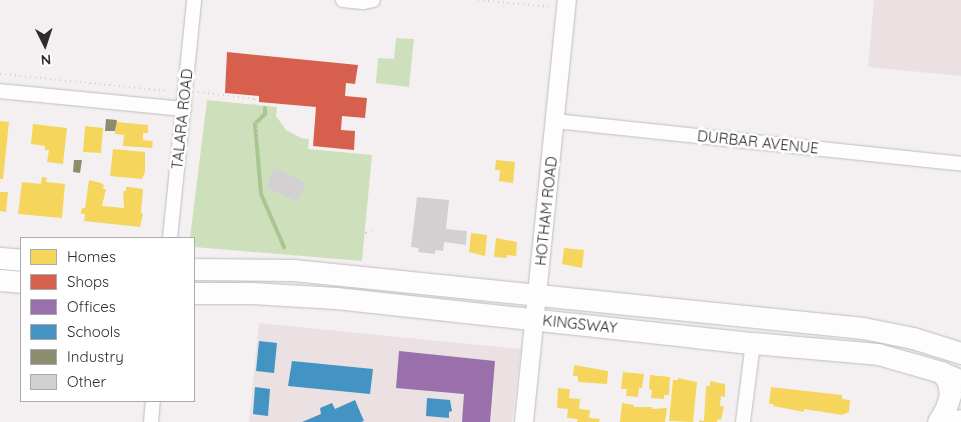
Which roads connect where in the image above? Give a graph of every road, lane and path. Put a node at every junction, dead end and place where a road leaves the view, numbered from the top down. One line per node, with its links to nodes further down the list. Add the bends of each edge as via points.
1 (194, 0): 9 (street, TALARA ROAD)
2 (343, 0): 3 (street)
3 (373, 0)
4 (478, 0): 5 (path)
5 (560, 4): 11 (street, HOTHAM ROAD)
6 (0, 74): 8 (path)
7 (0, 91): 10 (street)
8 (168, 92)
9 (185, 92): 10 (street, TALARA ROAD); 13 (path, via 255,99 260,156 313,181 333,209 356,229 366,233)
10 (184, 109): 14 (street, TALARA ROAD)
11 (555, 121): 12 (street, DURBAR AVENUE); 21 (street, HOTHAM ROAD)
12 (961, 164)
13 (372, 231)
14 (170, 237)
15 (0, 258): 16 (main road)
16 (20, 260)
17 (195, 269): 21 (main road, KINGSWAY, via 293,270)
18 (0, 280): 19 (main road)
19 (20, 282)
20 (195, 293): 22 (main road, KINGSWAY, via 300,296)
21 (537, 295): 22 (street, HOTHAM ROAD); 23 (main road, KINGSWAY)
22 (534, 319): 25 (main road, KINGSWAY); 31 (street, HOTHAM ROAD)
23 (863, 328): 24 (main road, via 904,328); 26 (main road, KINGSWAY, via 913,338)
24 (961, 338)
25 (753, 343): 27 (main road, KINGSWAY, via 878,354); 32 (street)
26 (961, 353)
27 (942, 372): 28 (main road, KINGSWAY); 33 (main road, via 948,381 950,395)
28 (961, 381)
29 (153, 402): 30 (street)
30 (151, 422)
31 (524, 422)
32 (743, 422)
33 (938, 422)

